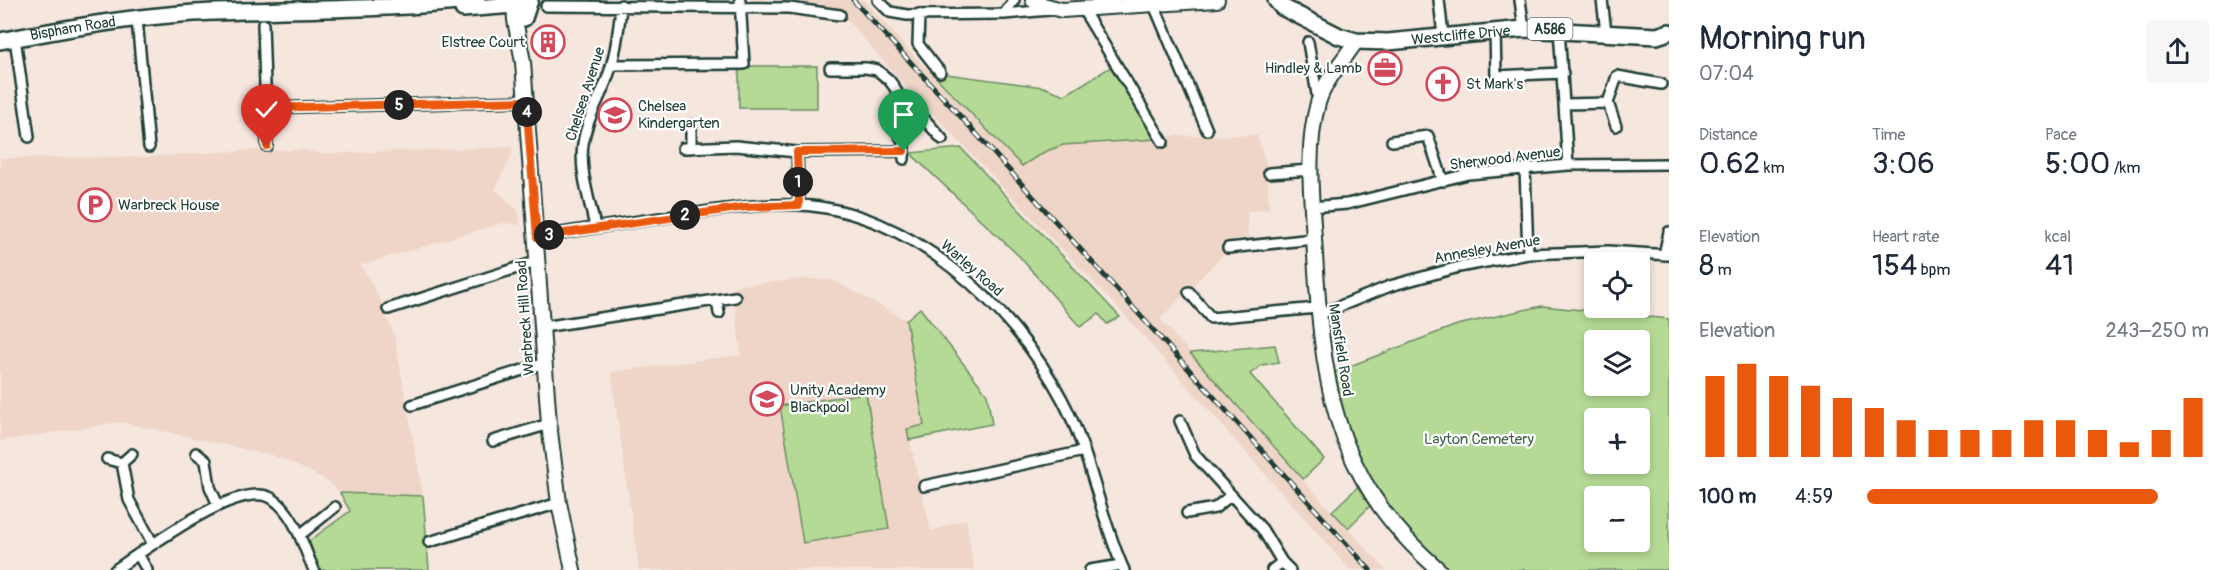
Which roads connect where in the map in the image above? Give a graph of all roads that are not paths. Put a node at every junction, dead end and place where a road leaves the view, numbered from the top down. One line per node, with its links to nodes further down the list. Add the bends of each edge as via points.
1 (477, 0): 14 (main road, Bispham Road)
2 (1014, 0): 21 (street)
3 (1034, 0): 19 (main road)
4 (1217, 0): 16 (main road)
5 (1276, 0): 32 (main road, Westcliffe Drive / A586, via 1330,32)
6 (1439, 0): 29 (street)
7 (1520, 0): 25 (street)
8 (1602, 0): 28 (street)
9 (879, 1): 23 (street, via 893,13)
10 (564, 3): 15 (street); 17 (street)
11 (740, 3): 15 (street); 22 (street); 34 (street, via 744,64)
12 (1114, 3): 16 (main road); 18 (main road)
13 (522, 4): 14 (main road, Bispham Road, via 456,10); 42 (main road, Warbreck Hill Road)
14 (434, 5): 20 (main road, Bispham Road)
15 (621, 5): 34 (street, Chelsea Avenue)
16 (1154, 5): 49 (street)
17 (546, 6)
18 (1082, 8): 19 (main road); 53 (street)
19 (1062, 10): 21 (street)
20 (258, 11): 24 (main road, Bispham Road); 46 (street)
21 (1004, 14): 23 (street)
22 (840, 15)
23 (919, 15): 37 (street, via 918,44)
24 (138, 20): 31 (main road, Bispham Road); 55 (street)
25 (1524, 29): 26 (main road, Westcliffe Drive / A586); 27 (main road, Westcliffe Drive / A586)
26 (1559, 29): 28 (main road, Westcliffe Drive / A586); 38 (street)
27 (1495, 30): 29 (main road, Westcliffe Drive / A586); 38 (street, via 1496,76)
28 (1606, 32): 30 (main road, Westcliffe Drive / A586)
29 (1443, 36): 32 (main road, Westcliffe Drive / A586)
30 (1665, 36)
31 (8, 39): 50 (street)
32 (1356, 41): 43 (main road, Mansfield Road, via 1330,78)
33 (1308, 42): 43 (street, Mansfield Road)
34 (612, 65): 65 (street, Chelsea Avenue, via 583,144)
35 (830, 68): 36 (street)
36 (866, 68): 39 (street); 41 (street, via 884,73)
37 (940, 72)
38 (1563, 73): 45 (street)
39 (865, 80)
40 (1661, 84): 44 (street, via 1617,76)
41 (900, 100): 51 (street, via 912,105); 56 (street, via 904,155)
42 (526, 101): 46 (street); 67 (main road, Warbreck Hill Road)
43 (1319, 102): 60 (main road, Mansfield Road)
44 (1608, 103): 45 (street); 48 (street)
45 (1565, 104): 58 (street)
46 (266, 108): 54 (street)
47 (691, 125): 56 (street, via 687,148 754,146)
48 (1616, 126)
49 (1207, 130)
50 (29, 137)
51 (942, 139)
52 (1392, 141): 62 (street, via 1428,136)
53 (1163, 142)
54 (267, 146)
55 (149, 147)
56 (797, 152): 63 (street)
57 (1669, 164): 58 (street, Sherwood Avenue)
58 (1568, 165): 59 (street, Sherwood Avenue)
59 (1525, 168): 62 (street, Sherwood Avenue); 70 (street)
60 (1311, 170): 61 (street); 64 (main road, Mansfield Road)
61 (1269, 174)
62 (1443, 180): 64 (street, Sherwood Avenue, via 1347,204)
63 (799, 205): 65 (street, Warley Road, via 745,207); 85 (street, Warley Road, via 828,208 882,224 942,259 994,307 1030,349 1050,377)
64 (1311, 207): 68 (main road, Mansfield Road)
65 (595, 227): 67 (street, Warley Road)
66 (1669, 232): 71 (street)
67 (537, 237): 72 (main road, Warbreck Hill Road)
68 (1314, 239): 69 (street); 77 (main road, Mansfield Road)
69 (1228, 248)
70 (1528, 254): 71 (street, Annesley Avenue, via 1608,251); 77 (street, Annesley Avenue, via 1459,267)
71 (1666, 255)
72 (538, 261): 76 (street); 79 (main road, Warbreck Hill Road)
73 (1188, 292): 77 (street, Annesley Avenue, via 1211,318)
74 (735, 297): 75 (street)
75 (717, 300): 78 (street); 79 (street)
76 (388, 309)
77 (1317, 311): 111 (main road, Mansfield Road, via 1334,407 1354,462 1367,488 1398,531)
78 (719, 313)
79 (543, 327): 80 (main road, Warbreck Hill Road)
80 (545, 363): 81 (street); 83 (main road, Warbreck Hill Road)
81 (412, 405)
82 (1180, 421): 93 (street, via 1195,455)
83 (549, 424): 84 (street); 94 (main road, Warbreck Hill Road)
84 (493, 441)
85 (1084, 451): 92 (street); 103 (street, Warley Road)
86 (196, 453): 90 (street)
87 (216, 453): 90 (street)
88 (132, 454): 91 (street)
89 (107, 459): 91 (street)
90 (206, 460): 95 (street, via 210,487)
91 (122, 463): 100 (street, via 129,500)
92 (924, 486)
93 (1232, 495): 97 (street, via 1215,508); 102 (street, via 1262,528)
94 (559, 503): 99 (street); 107 (main road, Warbreck Hill Road)
95 (218, 505): 98 (street, via 244,496 266,496 280,505); 100 (street)
96 (335, 507): 98 (street)
97 (1187, 513)
98 (300, 535): 106 (street)
99 (429, 542)
100 (153, 544): 101 (street)
101 (138, 554): 104 (street); 105 (street)
102 (1282, 562): 109 (street); 110 (street)
103 (1123, 568): 108 (street)
104 (115, 570)
105 (147, 570)
106 (314, 570)
107 (573, 570)
108 (1090, 570)
109 (1272, 570)
110 (1290, 570)
111 (1439, 570)

